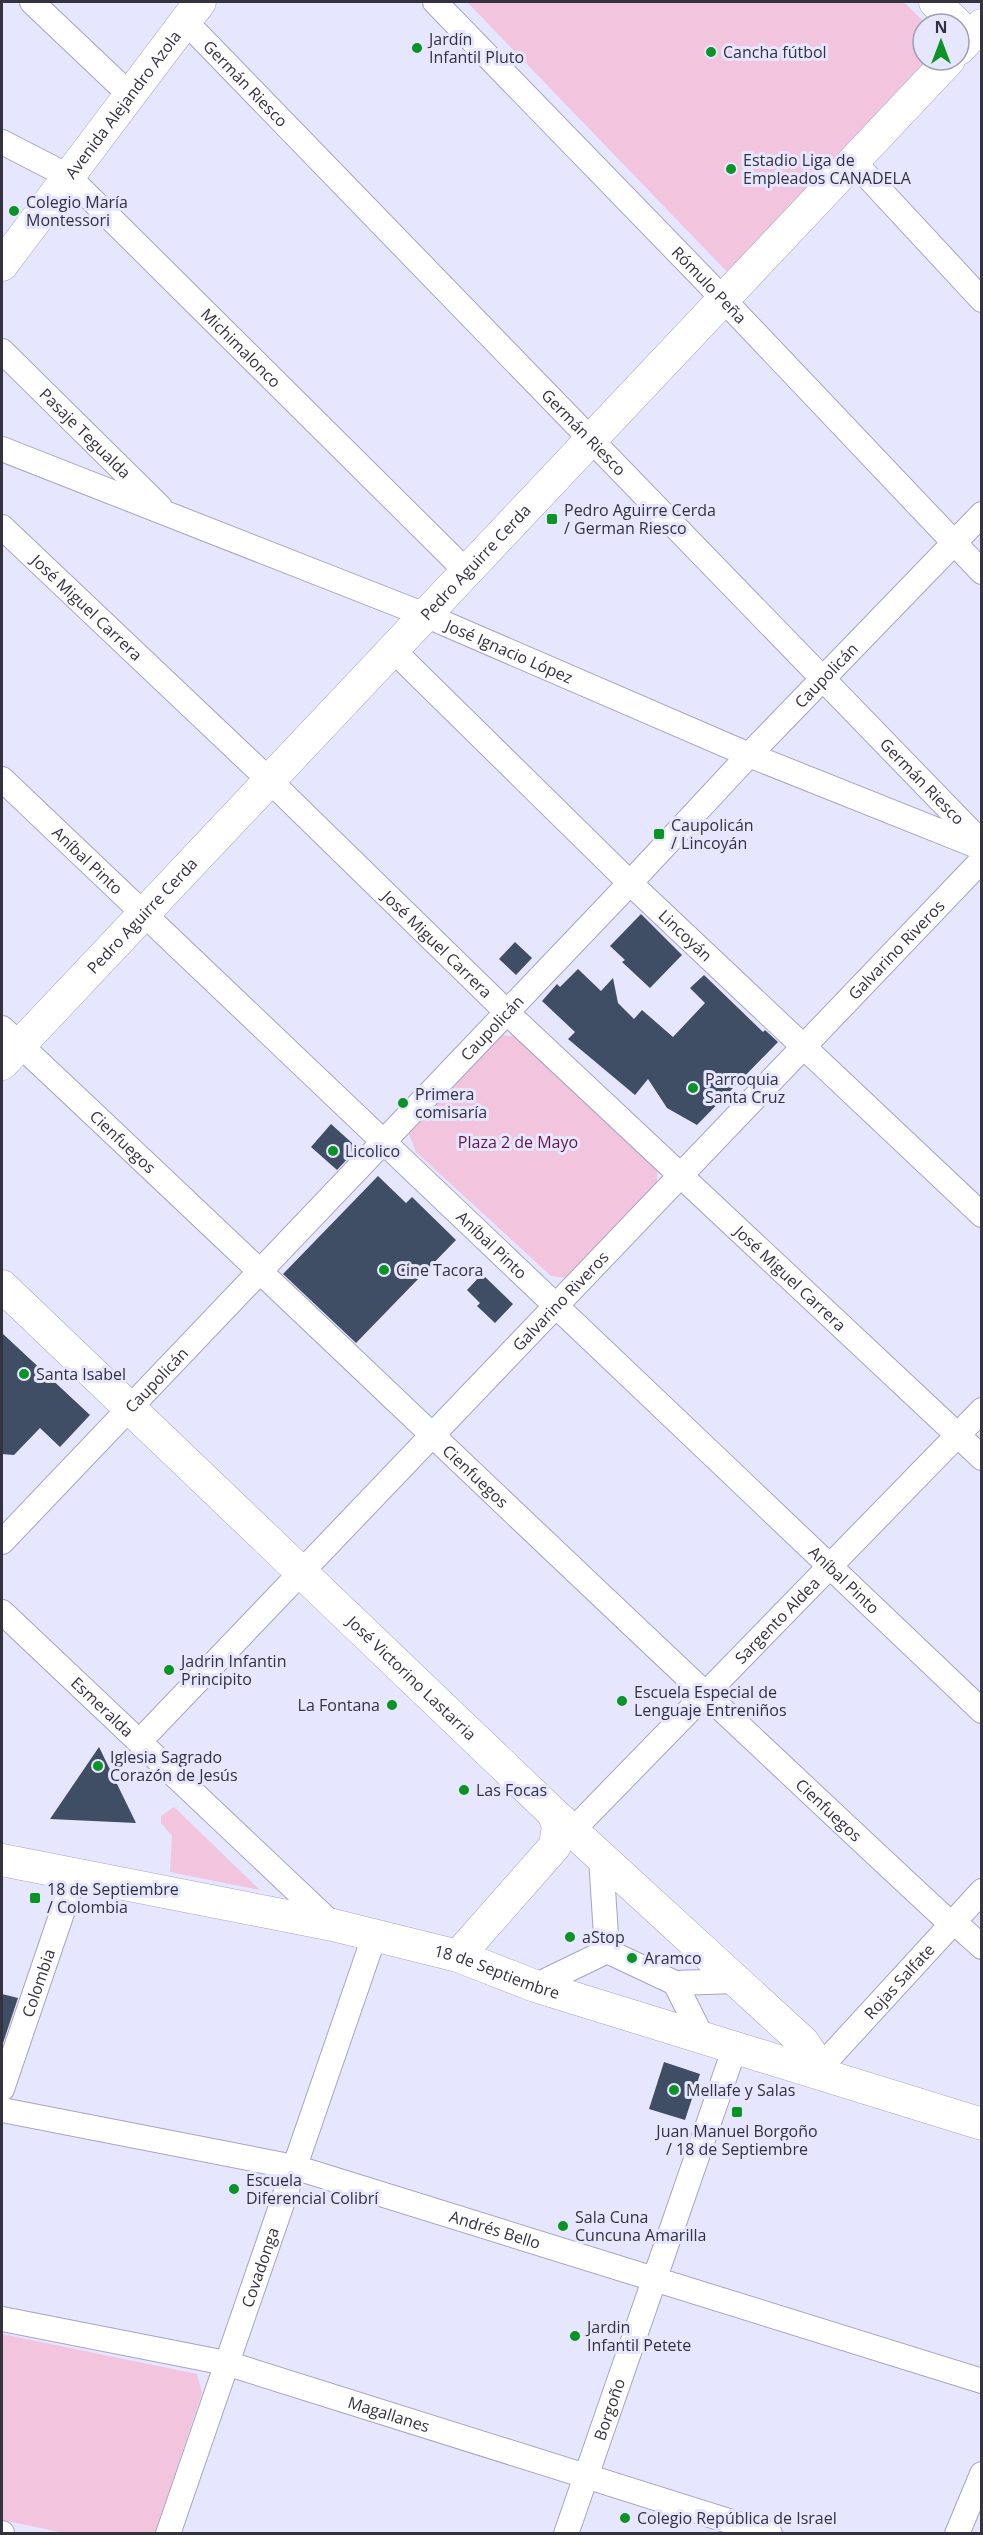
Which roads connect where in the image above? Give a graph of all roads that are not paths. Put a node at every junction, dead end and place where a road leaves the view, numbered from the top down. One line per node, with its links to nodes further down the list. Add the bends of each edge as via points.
1 (32, 2): 5 (street)
2 (435, 2): 10 (street, Rómulo Peña)
3 (193, 11): 5 (main road, Avenida Alejandro Azola); 13 (street, Germán Riesco)
4 (938, 72): 7 (main road, Pedro Aguirre Cerda)
5 (130, 95): 8 (main road, Avenida Alejandro Azola)
6 (2, 142): 8 (street, Michimalonco)
7 (853, 161): 10 (main road, Pedro Aguirre Cerda); 11 (street)
8 (68, 176): 9 (main road, Avenida Alejandro Azola); 19 (street, Michimalonco)
9 (2, 265)
10 (723, 299): 13 (main road, Pedro Aguirre Cerda); 18 (street, Rómulo Peña)
11 (981, 300)
12 (2, 351): 16 (street, Pasaje Tegualda)
13 (591, 439): 19 (main road, Pedro Aguirre Cerda); 23 (street, Germán Riesco)
14 (2, 449): 16 (street, José Ignacio López)
15 (981, 514): 18 (street, Caupolicán)
16 (168, 515): 21 (street, José Ignacio López)
17 (2, 527): 26 (street, José Miguel Carrera)
18 (954, 543): 20 (street, Rómulo Peña); 23 (street, Caupolicán)
19 (466, 571): 21 (main road, Pedro Aguirre Cerda)
20 (981, 572)
21 (425, 615): 22 (main road, Pedro Aguirre Cerda); 24 (street, José Ignacio López)
22 (392, 649): 26 (main road, Pedro Aguirre Cerda); 30 (street, Lincoyán)
23 (824, 679): 24 (street, Caupolicán); 27 (street, Germán Riesco)
24 (749, 755): 28 (street, José Ignacio López); 30 (street, Caupolicán)
25 (2, 779): 31 (street, Aníbal Pinto)
26 (269, 780): 31 (main road, Pedro Aguirre Cerda); 32 (street, José Miguel Carrera)
27 (981, 843)
28 (981, 848)
29 (981, 860): 34 (street, Galvarino Riveros)
30 (630, 883): 32 (street, Caupolicán); 34 (street, Lincoyán)
31 (143, 914): 33 (main road, Pedro Aguirre Cerda); 35 (street, Aníbal Pinto)
32 (507, 1012): 35 (street, Caupolicán); 36 (street, José Miguel Carrera)
33 (8, 1045): 38 (street, Cienfuegos)
34 (802, 1047): 36 (street, Galvarino Riveros); 37 (street, Lincoyán)
35 (384, 1142): 38 (street, Caupolicán); 40 (street, Aníbal Pinto)
36 (680, 1175): 40 (street, Galvarino Riveros); 44 (street, José Miguel Carrera)
37 (981, 1215)
38 (261, 1271): 41 (street, Caupolicán); 43 (street, Cienfuegos)
39 (2, 1286): 41 (main road, José Victorino Lastarria)
40 (556, 1305): 43 (street, Galvarino Riveros); 47 (street, Aníbal Pinto)
41 (130, 1408): 46 (street, Caupolicán); 48 (main road, José Victorino Lastarria)
42 (981, 1410): 44 (street, Sargento Aldea)
43 (432, 1435): 48 (street, Galvarino Riveros); 50 (street, Cienfuegos)
44 (957, 1435): 45 (street, José Miguel Carrera); 47 (street, Sargento Aldea)
45 (981, 1458)
46 (2, 1542)
47 (830, 1566): 50 (street, Sargento Aldea); 51 (street, Aníbal Pinto)
48 (301, 1572): 52 (street, Galvarino Riveros); 53 (main road, José Victorino Lastarria)
49 (2, 1612): 52 (street, Esmeralda)
50 (704, 1695): 53 (street, Sargento Aldea); 58 (street, Cienfuegos)
51 (981, 1711)
52 (139, 1742): 59 (street, Esmeralda)
53 (562, 1822): 54 (main road, José Victorino Lastarria); 63 (main road, via 555,1846)
54 (601, 1858): 62 (street); 64 (main road, José Victorino Lastarria)
55 (2, 1860): 56 (main road, 18 de Septiembre)
56 (75, 1875): 59 (main road, 18 de Septiembre); 70 (street, Colombia)
57 (981, 1891): 58 (street, Rojas Salfate)
58 (952, 1922): 61 (street, Cienfuegos); 69 (street, Rojas Salfate)
59 (333, 1925): 60 (main road, 18 de Septiembre)
60 (375, 1934): 63 (main road, 18 de Septiembre); 73 (street, Covadonga)
61 (981, 1947)
62 (607, 1951): 65 (street); 66 (street)
63 (458, 1956): 66 (main road, 18 de Septiembre)
64 (737, 1981): 65 (street); 69 (main road, José Victorino Lastarria, via 803,2042 813,2055)
65 (675, 1983): 67 (street)
66 (535, 1986): 67 (main road, 18 de Septiembre)
67 (701, 2035): 68 (main road, 18 de Septiembre)
68 (735, 2047): 69 (main road, 18 de Septiembre); 74 (street, Borgoño)
69 (816, 2072): 72 (main road, 18 de Septiembre)
70 (2, 2089)
71 (2, 2110): 73 (street, Andrés Bello)
72 (981, 2124)
73 (294, 2167): 74 (street, Andrés Bello); 76 (street, Covadonga)
74 (654, 2279): 77 (street, Andrés Bello); 79 (street, Borgoño)
75 (2, 2319): 76 (street, Magallanes)
76 (226, 2363): 79 (street, Magallanes); 80 (street, Covadonga)
77 (981, 2381)
78 (981, 2474): 83 (street)
79 (586, 2475): 81 (street, Borgoño); 82 (street, Magallanes)
80 (168, 2534)
81 (566, 2534)
82 (770, 2534)
83 (957, 2534)

